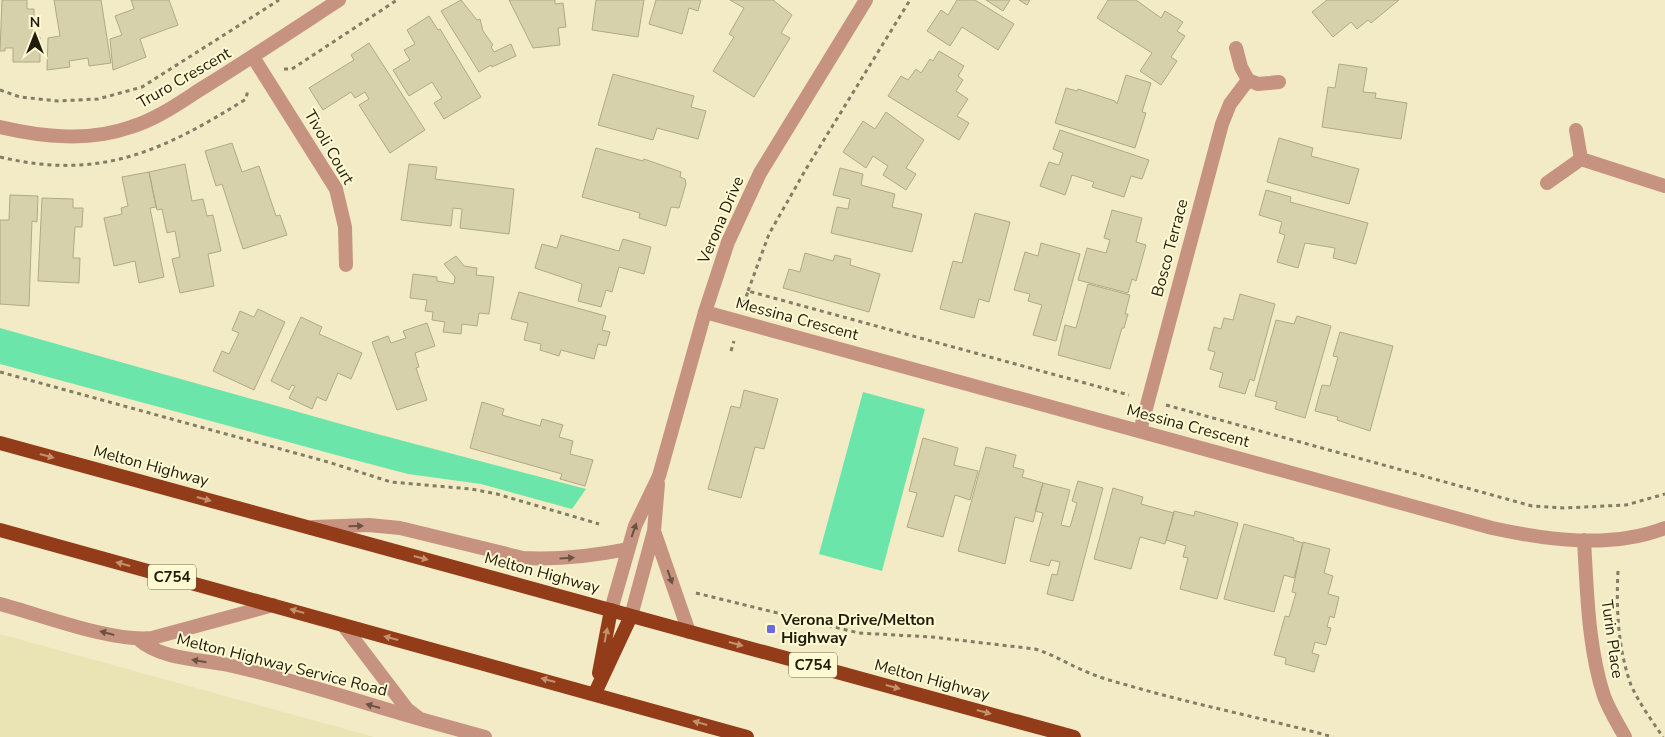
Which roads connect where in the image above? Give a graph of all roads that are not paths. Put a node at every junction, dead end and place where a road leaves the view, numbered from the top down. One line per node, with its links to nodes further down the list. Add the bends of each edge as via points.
1 (338, 0): 4 (street, Truro Crescent)
2 (866, 0): 13 (street, Verona Drive, via 760,173 728,242)
3 (1236, 48): 5 (street)
4 (253, 58): 7 (street, Truro Crescent, via 151,120 130,128 61,137); 12 (street, Tivoli Court, via 336,188 344,227)
5 (1248, 80): 6 (street, via 1258,84); 14 (street, Bosco Terrace, via 1230,104 1222,124)
6 (1279, 82)
7 (0, 127)
8 (1576, 130): 9 (street)
9 (1581, 159): 10 (street); 11 (street)
10 (1547, 183)
11 (1665, 186)
12 (346, 265)
13 (705, 312): 14 (street, Messina Crescent); 16 (street, Verona Drive)
14 (1140, 431): 21 (street, Messina Crescent, via 1492,528 1529,536)
15 (0, 443): 17 (highway, Melton Highway / C754, one-way to 17)
16 (659, 476): 20 (street, Verona Drive); 22 (street, Verona Drive, one-way to 16, via 635,526)
17 (307, 527): 22 (street, one-way to 22, via 392,527 523,558 591,556); 25 (highway, Melton Highway / C754, one-way to 25)
18 (1665, 528): 21 (street, Messina Crescent, via 1626,537)
19 (0, 530): 24 (highway, C754, one-way to 19)
20 (654, 531): 26 (street, Verona Drive); 28 (street, one-way to 28)
21 (1584, 540): 35 (street, Turin Place, via 1598,670 1604,697)
22 (628, 549): 25 (street, Verona Drive)
23 (0, 604): 29 (street, Melton Highway Service Road, one-way to 23)
24 (273, 605): 27 (highway, C754, one-way to 24); 29 (street, Melton Highway Service Road)
25 (611, 610): 26 (highway, Melton Highway / C754); 30 (highway, one-way to 25)
26 (631, 616): 28 (highway, Melton Highway / C754); 30 (highway)
27 (344, 625): 30 (highway, C754, one-way to 27); 31 (street, Melton Highway Service Road, via 398,700)
28 (689, 632): 34 (highway, Melton Highway / C754, one-way to 34)
29 (138, 639): 31 (street, Melton Highway Service Road, one-way to 29, via 228,666 154,650)
30 (595, 693): 33 (highway, C754, one-way to 30)
31 (420, 719): 32 (street, Melton Highway Service Road)
32 (485, 737)
33 (747, 737)
34 (1074, 737)
35 (1625, 737)

